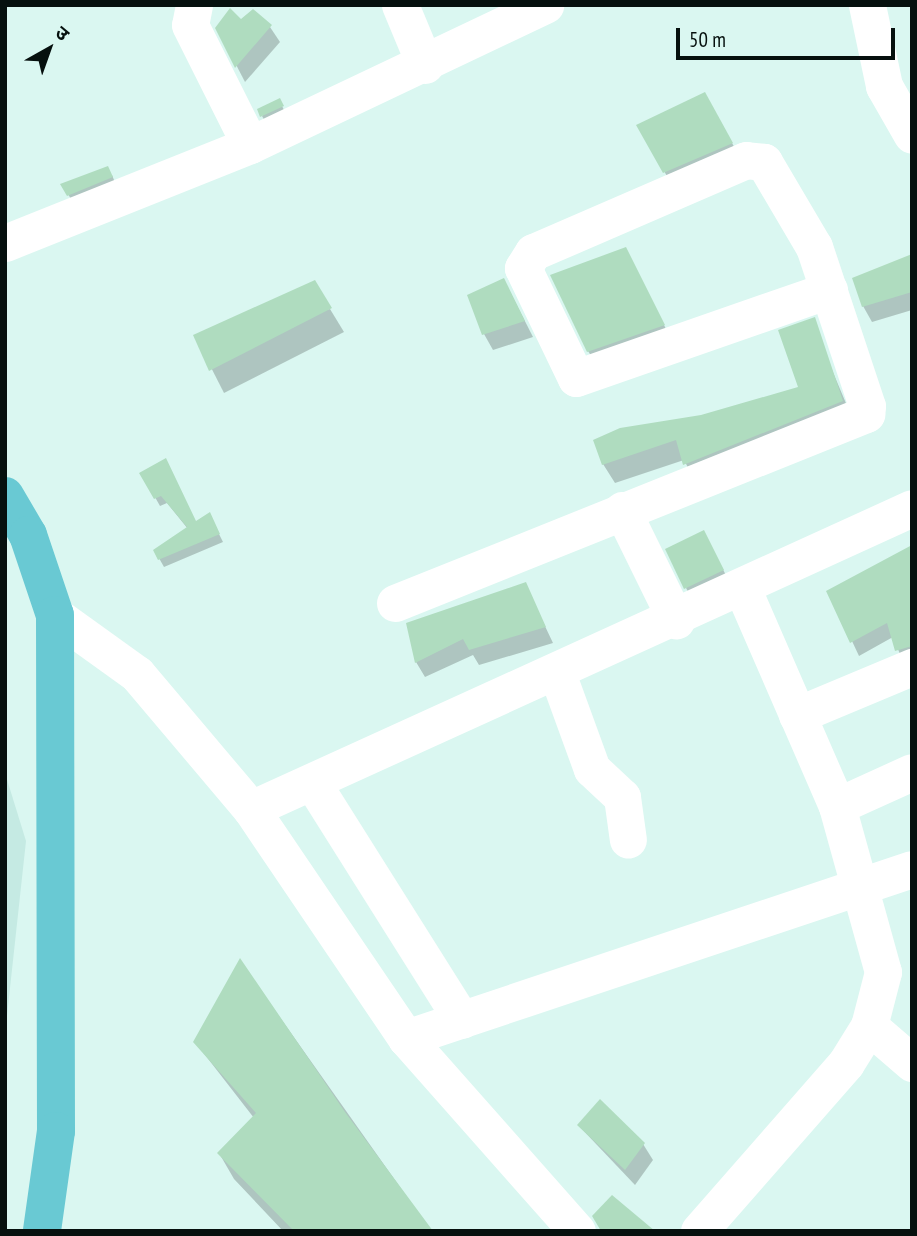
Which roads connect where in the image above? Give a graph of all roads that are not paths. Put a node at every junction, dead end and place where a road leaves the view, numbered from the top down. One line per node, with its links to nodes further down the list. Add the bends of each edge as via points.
1 (194, 5): 7 (street, via 190,25)
2 (400, 5): 5 (street)
3 (545, 5): 5 (street)
4 (867, 5): 6 (street, via 884,86)
5 (425, 65): 7 (street)
6 (910, 130)
7 (250, 145): 8 (street)
8 (5, 243)
9 (829, 290): 9 (street, via 584,379 568,370 523,268 533,252 757,160 772,169 802,219); 12 (street, via 866,414)
10 (5, 496): 15 (main road, via 28,535)
11 (912, 508): 13 (street)
12 (622, 510): 14 (street); 16 (street)
13 (743, 590): 16 (street); 19 (street)
14 (395, 603)
15 (55, 615): 23 (street, via 136,674); 31 (main road, via 56,1131)
16 (676, 620): 18 (street)
17 (912, 667): 19 (street)
18 (557, 673): 21 (street); 24 (street, via 592,769 622,797)
19 (797, 715): 22 (street)
20 (912, 772): 22 (street)
21 (312, 782): 23 (street); 27 (street)
22 (837, 806): 26 (street)
23 (251, 809): 29 (street)
24 (628, 840)
25 (912, 869): 26 (street)
26 (862, 890): 27 (street); 28 (street, via 883,972)
27 (462, 1020): 29 (street)
28 (869, 1026): 30 (street); 33 (street, via 846,1063)
29 (406, 1038): 32 (street)
30 (912, 1063)
31 (42, 1231)
32 (577, 1231)
33 (699, 1231)

